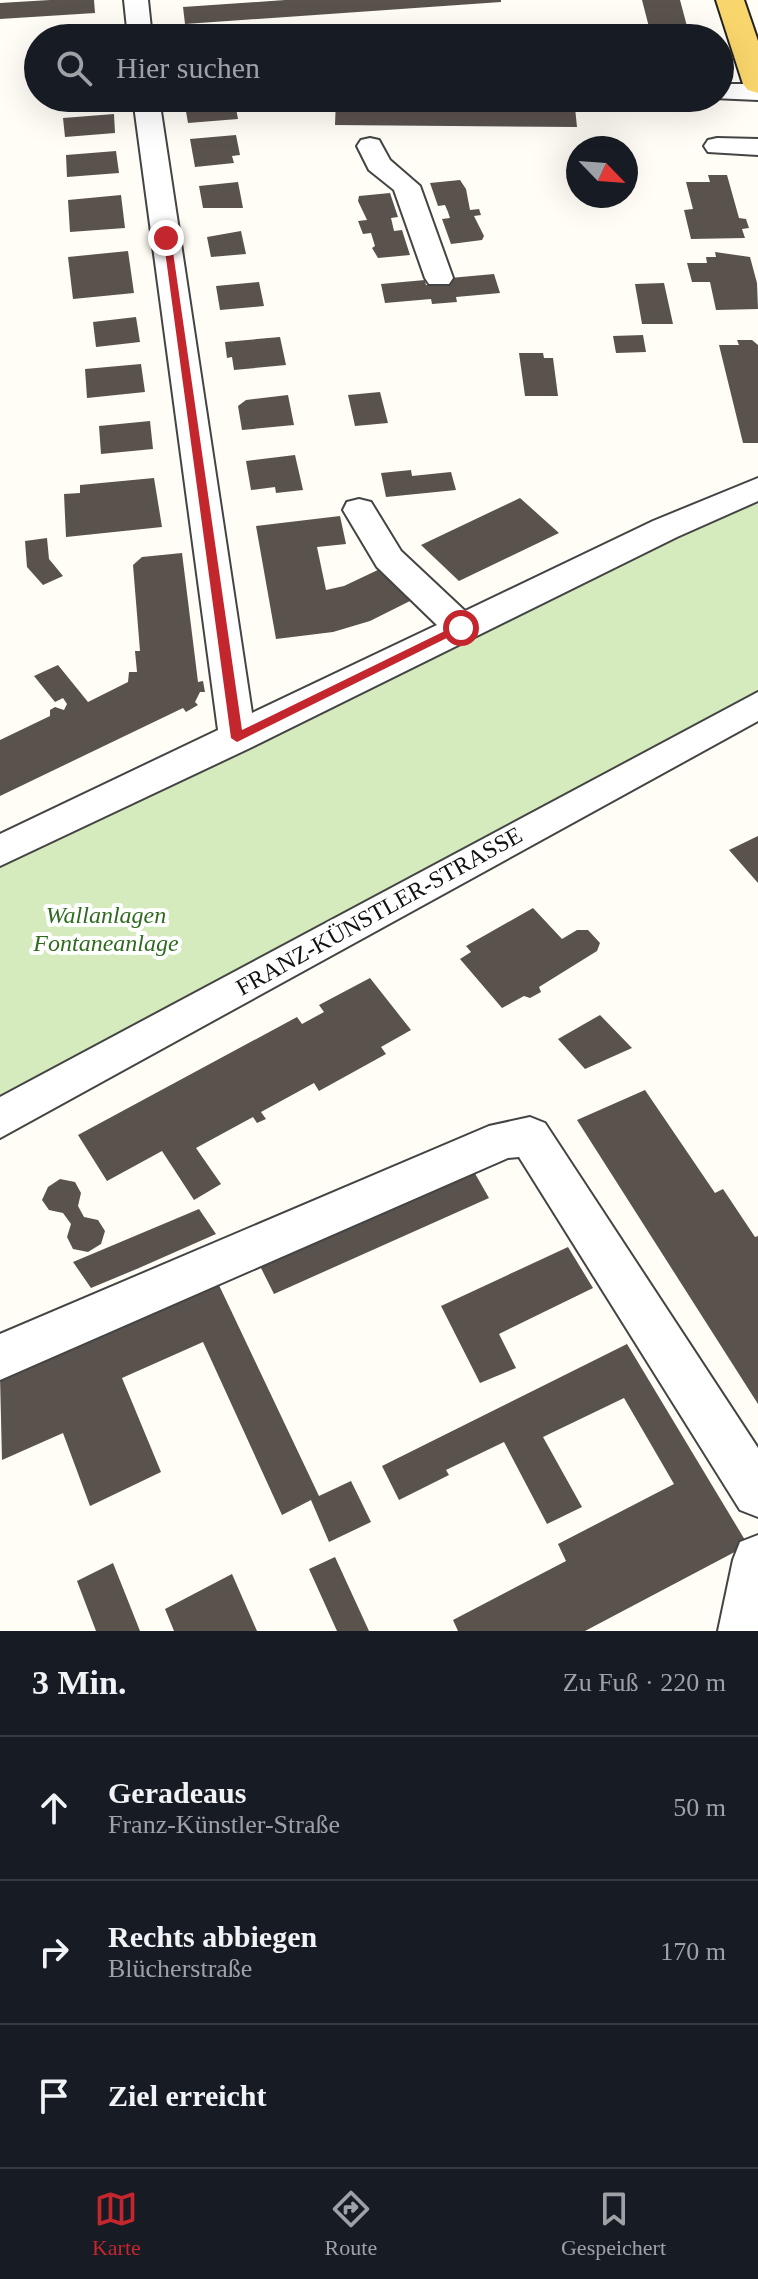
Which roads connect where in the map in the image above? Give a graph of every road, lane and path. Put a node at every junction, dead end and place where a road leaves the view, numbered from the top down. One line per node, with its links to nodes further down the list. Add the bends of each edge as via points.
1 (136, 0): 3 (street)
2 (730, 0): 4 (main road)
3 (139, 24)
4 (749, 31): 5 (main road)
5 (758, 84)
6 (734, 92): 7 (street)
7 (758, 92)
8 (148, 112): 17 (street)
9 (370, 146): 12 (street, via 378,164 406,186)
10 (717, 146): 11 (street)
11 (758, 147)
12 (439, 278)
13 (758, 489): 15 (street)
14 (359, 510): 15 (street, via 389,559)
15 (461, 628): 17 (street)
16 (758, 705): 19 (street, FRANZ-KÜNSTLER-STRASSE)
17 (237, 738): 18 (street)
18 (0, 851)
19 (0, 1119)
20 (0, 1357): 21 (street, via 504,1140 530,1136)
21 (758, 1492)
22 (758, 1560): 23 (street)
23 (744, 1631)

